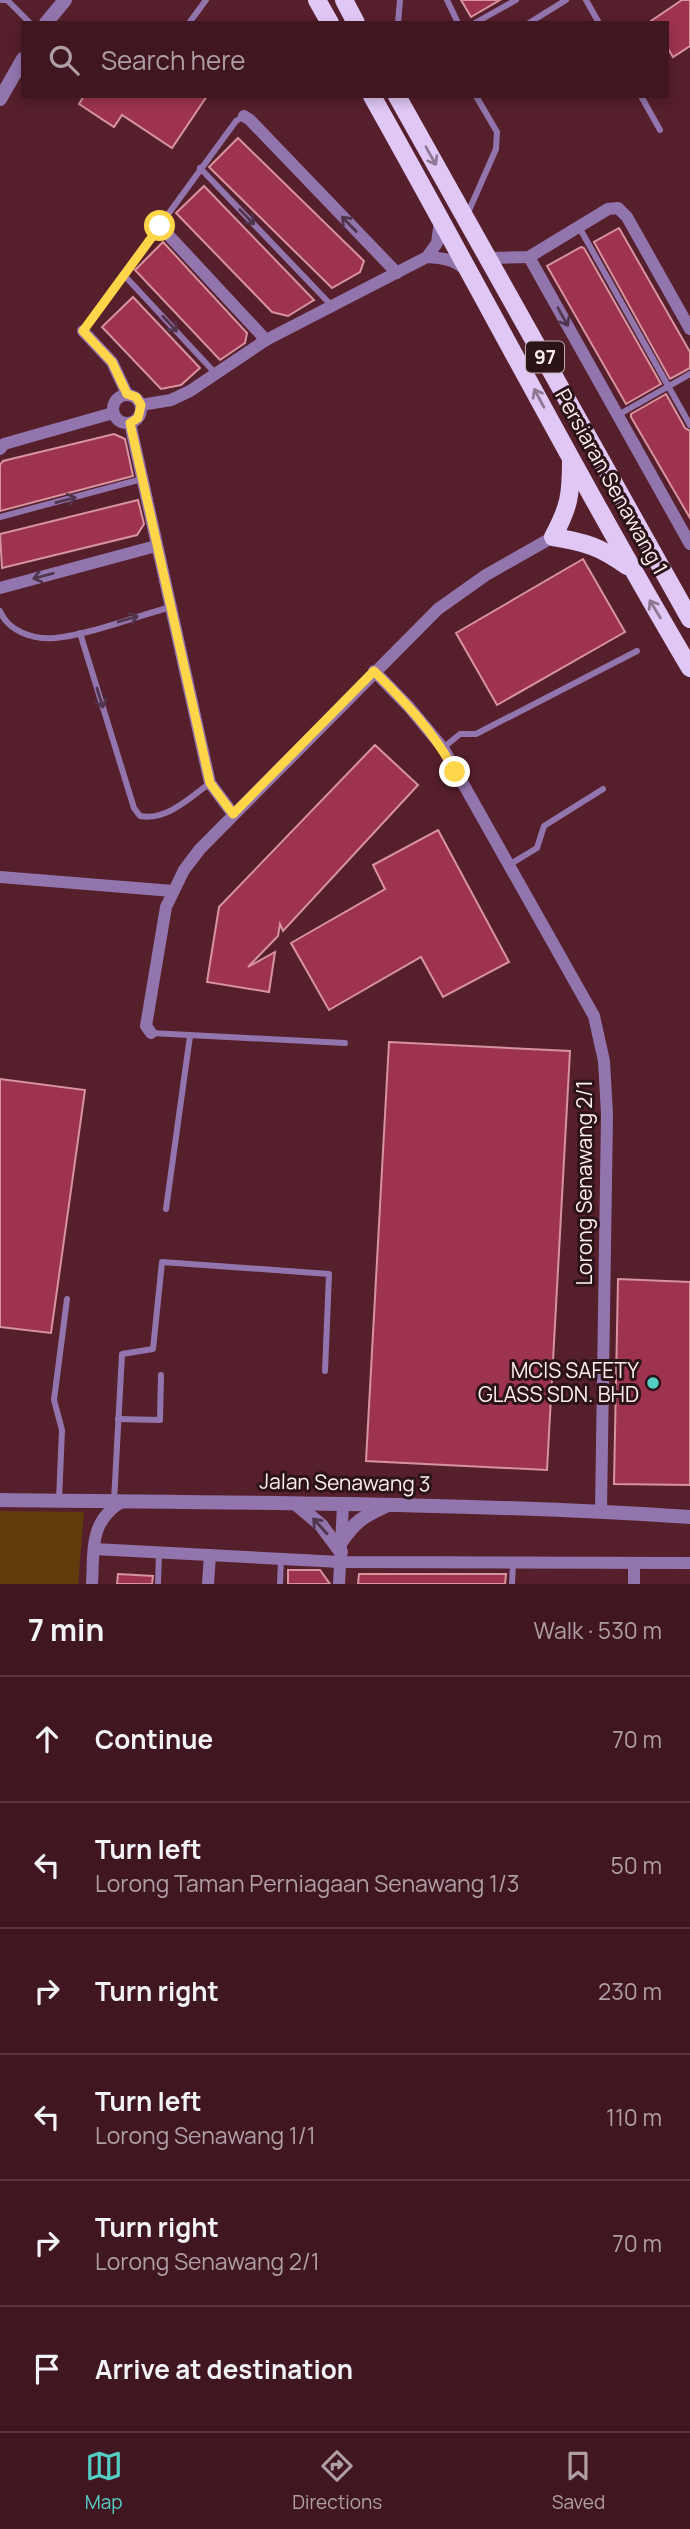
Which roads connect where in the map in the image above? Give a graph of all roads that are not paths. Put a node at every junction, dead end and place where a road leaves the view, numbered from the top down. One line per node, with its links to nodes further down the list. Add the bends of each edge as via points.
1 (2, 0): 13 (lane)
2 (65, 0): 14 (street)
3 (206, 0): 15 (lane)
4 (317, 0): 16 (main road)
5 (344, 0): 17 (main road)
6 (400, 0): 18 (lane)
7 (447, 0): 19 (lane)
8 (516, 0): 20 (lane)
9 (550, 0): 12 (lane)
10 (566, 0): 12 (lane)
11 (586, 0): 22 (lane)
12 (555, 7): 21 (lane)
13 (28, 21)
14 (49, 21)
15 (190, 21)
16 (329, 21)
17 (355, 21)
18 (398, 21)
19 (457, 21)
20 (479, 21)
21 (532, 21)
22 (598, 21)
23 (21, 62): 28 (street)
24 (373, 98): 32 (main road, Persiaran Senawang 1 / 97)
25 (398, 98): 33 (main road, Persiaran Senawang 1 / 97, one-way to 33)
26 (477, 98): 33 (lane, via 497,132 496,149)
27 (642, 98): 30 (lane)
28 (0, 99)
29 (244, 116): 31 (lane); 39 (street, one-way to 29)
30 (660, 130)
31 (200, 168): 34 (lane); 42 (lane, one-way to 42)
32 (440, 216): 36 (street, via 437,243); 41 (main road, Persiaran Senawang 1 / 97)
33 (466, 217): 38 (main road, Persiaran Senawang 1 / 97)
34 (160, 226): 40 (lane); 45 (street)
35 (579, 227): 37 (street); 43 (street, via 618,208); 48 (lane)
36 (427, 257): 39 (street); 41 (street, via 456,262)
37 (529, 257): 38 (street); 52 (street, one-way to 52)
38 (489, 258): 66 (main road, Persiaran Senawang 1 / 97)
39 (397, 273): 42 (street)
40 (123, 274): 44 (lane); 46 (lane, one-way to 46)
41 (474, 276): 56 (main road, Persiaran Senawang 1 / 97, one-way to 41)
42 (332, 306): 45 (street)
43 (690, 329)
44 (83, 331): 49 (street, via 112,362)
45 (266, 340): 46 (street)
46 (216, 373): 50 (street, via 171,400)
47 (690, 374): 48 (lane)
48 (668, 387): 52 (lane); 54 (lane)
49 (127, 394): 50 (street); 51 (street, via 116,400)
50 (141, 405): 53 (street, via 138,418)
51 (113, 413): 53 (street); 55 (street, via 4,444)
52 (618, 415): 60 (street)
53 (130, 423): 57 (street)
54 (690, 425)
55 (0, 449)
56 (571, 458): 59 (main road, via 567,511); 62 (main road, Persiaran Senawang 1 / 97)
57 (142, 479): 58 (lane, one-way to 57); 61 (street)
58 (0, 517)
59 (553, 537): 62 (main road, via 600,548); 70 (street, via 444,605)
60 (690, 544)
61 (156, 546): 63 (street, one-way to 63); 64 (street)
62 (632, 571): 69 (main road, Persiaran Senawang 1 / 97, one-way to 62)
63 (0, 587)
64 (171, 607): 67 (lane, one-way to 64); 72 (street)
65 (0, 611): 67 (lane, via 9,626 23,634 53,638)
66 (690, 619)
67 (80, 633): 72 (lane, one-way to 72, via 140,816 163,815)
68 (637, 651): 71 (lane, via 476,734 460,734)
69 (690, 668)
70 (374, 671): 71 (street, Lorong Senawang 2/1); 74 (street)
71 (443, 748): 75 (street, Lorong Senawang 2/1)
72 (210, 783): 74 (street)
73 (603, 789): 75 (lane, via 544,827 537,848)
74 (233, 814): 77 (street, via 184,870)
75 (509, 865): 92 (street, Lorong Senawang 2/1, via 594,1016 604,1061)
76 (0, 877): 77 (street)
77 (173, 891): 78 (street, via 166,907 146,1027)
78 (151, 1033): 79 (lane)
79 (190, 1036): 80 (lane); 81 (lane)
80 (345, 1043)
81 (166, 1209)
82 (67, 1298): 87 (lane, via 54,1400 62,1430)
83 (325, 1371): 85 (lane, via 329,1273 162,1262 153,1349 122,1354)
84 (161, 1375): 85 (lane, via 160,1420)
85 (118, 1419): 88 (lane)
86 (0, 1500): 87 (street, Jalan Senawang 3)
87 (59, 1500): 88 (street, Jalan Senawang 3)
88 (119, 1501): 89 (street, Jalan Senawang 3); 94 (street, via 97,1525)
89 (296, 1504): 90 (street, Jalan Senawang 3); 96 (street, one-way to 89, via 321,1525)
90 (343, 1505): 91 (street, Jalan Senawang 3); 96 (street)
91 (389, 1505): 92 (street, Jalan Senawang 3); 96 (street, via 354,1524)
92 (601, 1511): 93 (street, Jalan Senawang 3)
93 (690, 1517)
94 (94, 1549): 95 (street); 102 (street)
95 (159, 1552): 97 (street); 103 (lane)
96 (341, 1552): 98 (street); 99 (street); 106 (street)
97 (210, 1555): 98 (street); 104 (street)
98 (281, 1559): 105 (lane)
99 (513, 1563): 100 (street); 107 (lane)
100 (634, 1563): 101 (street); 108 (street)
101 (690, 1563)
102 (92, 1584)
103 (158, 1584)
104 (208, 1584)
105 (280, 1584)
106 (339, 1584)
107 (512, 1584)
108 (634, 1584)

